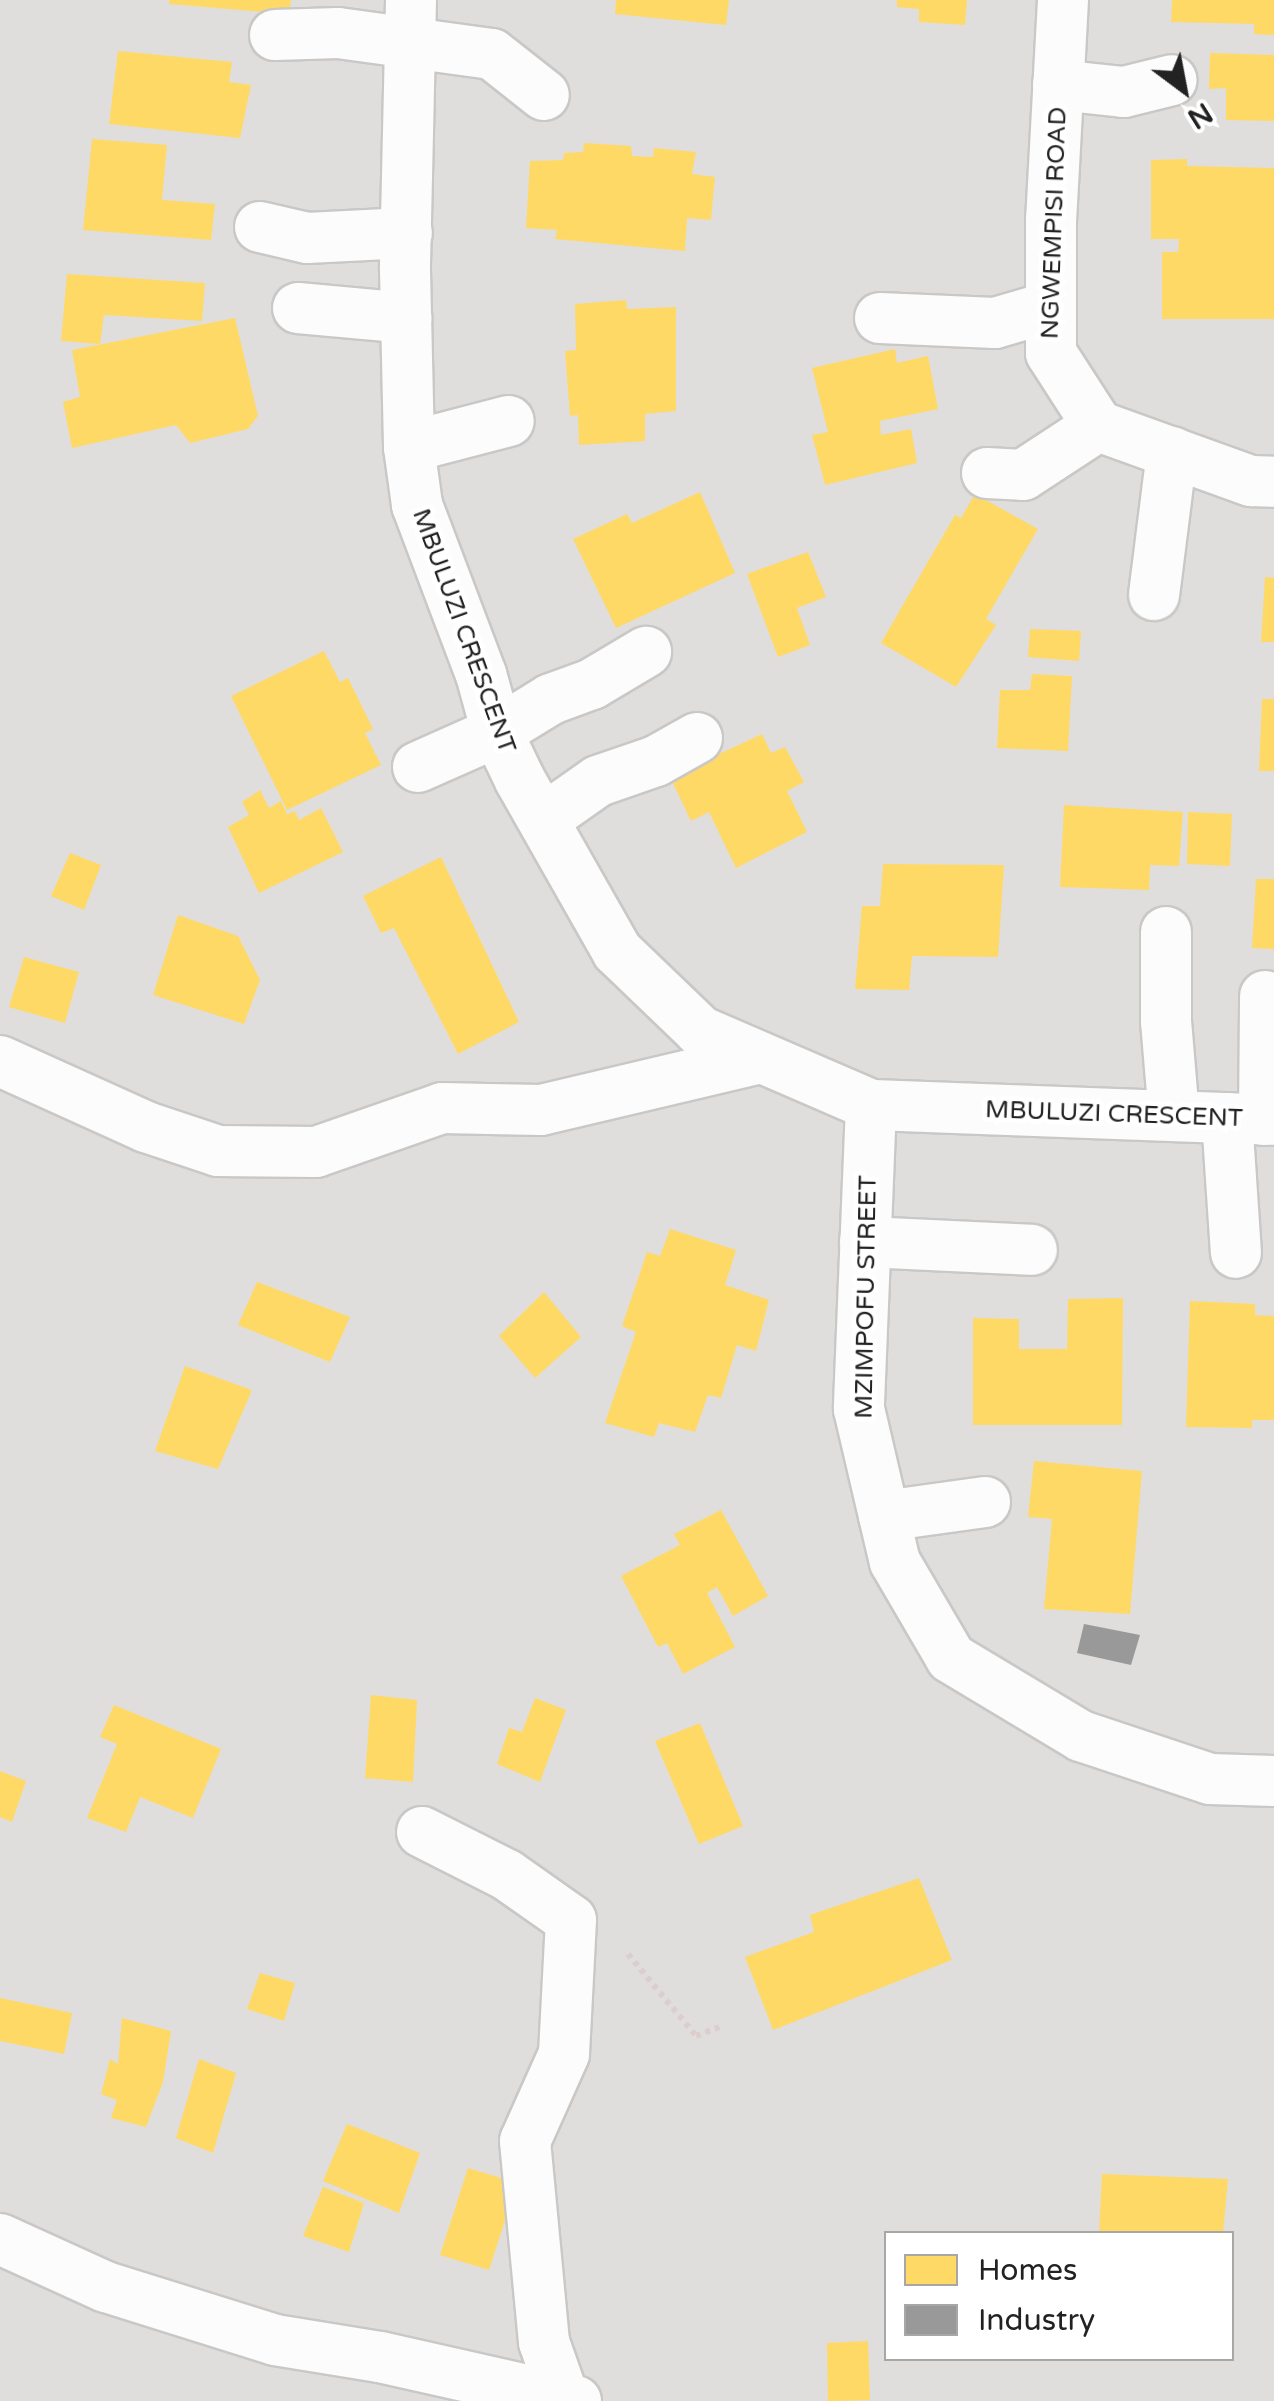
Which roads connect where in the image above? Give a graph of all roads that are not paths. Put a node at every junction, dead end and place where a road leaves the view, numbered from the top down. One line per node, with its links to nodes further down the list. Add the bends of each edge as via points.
1 (1063, 0): 5 (street, NGWEMPISI ROAD)
2 (411, 23): 3 (street); 6 (street, via 492,54); 8 (street, MBULUZI CRESCENT)
3 (276, 35)
4 (1172, 80): 5 (street, via 1124,92)
5 (1058, 85): 9 (street, NGWEMPISI ROAD)
6 (544, 96)
7 (260, 227): 8 (street, via 307,238)
8 (407, 233): 11 (street, MBULUZI CRESCENT)
9 (1050, 307): 12 (street, via 996,324); 14 (street, NGWEMPISI ROAD, via 1051,353)
10 (298, 308): 11 (street)
11 (407, 318): 15 (street, MBULUZI CRESCENT)
12 (880, 318)
13 (509, 421): 15 (street)
14 (1098, 426): 16 (street); 17 (street, via 1023,475)
15 (409, 447): 21 (street, MBULUZI CRESCENT, via 417,505)
16 (1172, 452): 18 (street, via 1251,481); 19 (street)
17 (986, 472)
18 (1274, 482)
19 (1154, 595)
20 (646, 652): 21 (street)
21 (498, 732): 23 (street); 24 (street, MBULUZI CRESCENT)
22 (696, 738): 24 (street, via 656,761 598,780)
23 (418, 766)
24 (544, 819): 27 (street, MBULUZI CRESCENT, via 618,951 700,1030)
25 (1166, 932): 30 (street)
26 (1265, 996): 31 (street)
27 (760, 1058): 28 (street, via 541,1110 442,1108 316,1152 218,1151); 29 (street, MBULUZI CRESCENT)
28 (0, 1062)
29 (871, 1105): 30 (street, MBULUZI CRESCENT); 32 (street, MZIMPOFU STREET)
30 (1174, 1116): 31 (street, MBULUZI CRESCENT)
31 (1255, 1119): 34 (street)
32 (865, 1242): 33 (street); 36 (street, MZIMPOFU STREET, via 858,1410)
33 (1032, 1250)
34 (1236, 1253)
35 (985, 1502): 36 (street)
36 (884, 1516): 37 (street, MZIMPOFU STREET, via 895,1562 951,1658 1081,1736 1210,1779)
37 (1274, 1782)
38 (422, 1832): 40 (street, via 507,1876 571,1920 564,2054 525,2141 544,2342)
39 (0, 2240): 40 (street, via 106,2286 275,2340)
40 (569, 2398)

